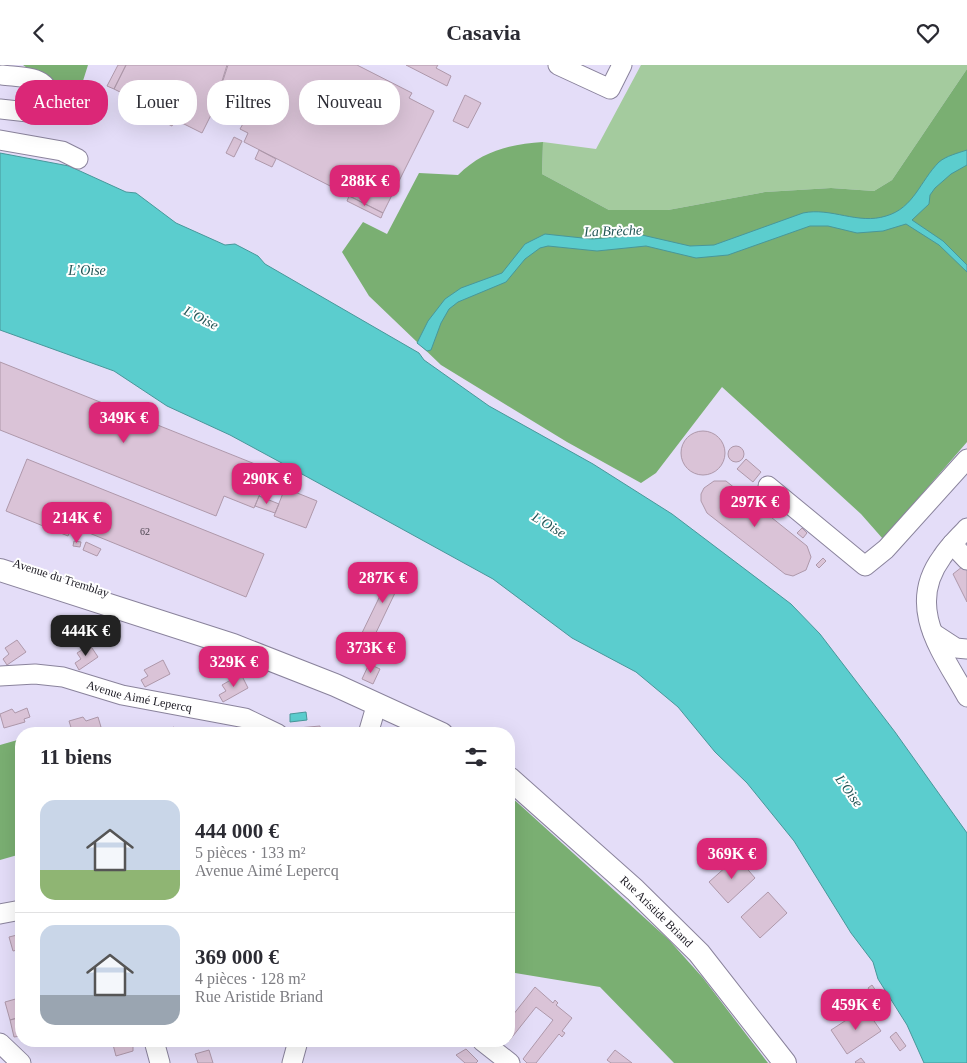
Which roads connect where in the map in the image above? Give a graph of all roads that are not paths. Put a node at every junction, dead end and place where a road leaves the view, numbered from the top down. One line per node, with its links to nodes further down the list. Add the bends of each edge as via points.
1 (558, 65): 2 (street, via 610,89)
2 (622, 65)
3 (2, 75): 4 (street, via 39,80 47,87 50,97 46,109 37,113)
4 (0, 109)
5 (0, 140): 6 (street, via 62,151)
6 (78, 159)
7 (967, 459): 8 (street, via 886,549 864,566)
8 (768, 486)
9 (967, 527): 10 (street)
10 (952, 544): 12 (street); 14 (street, via 928,582 925,607)
11 (0, 558): 15 (main road, Avenue du Tremblay, via 83,583)
12 (967, 560)
13 (0, 570): 15 (main road, Avenue du Tremblay)
14 (930, 631): 16 (street, via 956,648); 18 (street)
15 (233, 645): 19 (main road, Avenue du Tremblay)
16 (967, 649)
17 (0, 676): 20 (street, Avenue Aimé Lepercq, via 34,674 63,677 122,695 245,718)
18 (967, 697)
19 (377, 703): 21 (street); 22 (main road)
20 (264, 727)
21 (370, 727)
22 (427, 727)
23 (515, 783): 34 (main road, Rue Aristide Briand, via 635,890 699,953)
24 (15, 911): 25 (street)
25 (0, 914)
26 (0, 1043): 30 (street)
27 (156, 1047): 31 (street)
28 (296, 1047): 32 (street)
29 (490, 1047): 33 (street)
30 (21, 1063)
31 (160, 1063)
32 (292, 1063)
33 (510, 1063)
34 (785, 1063)

